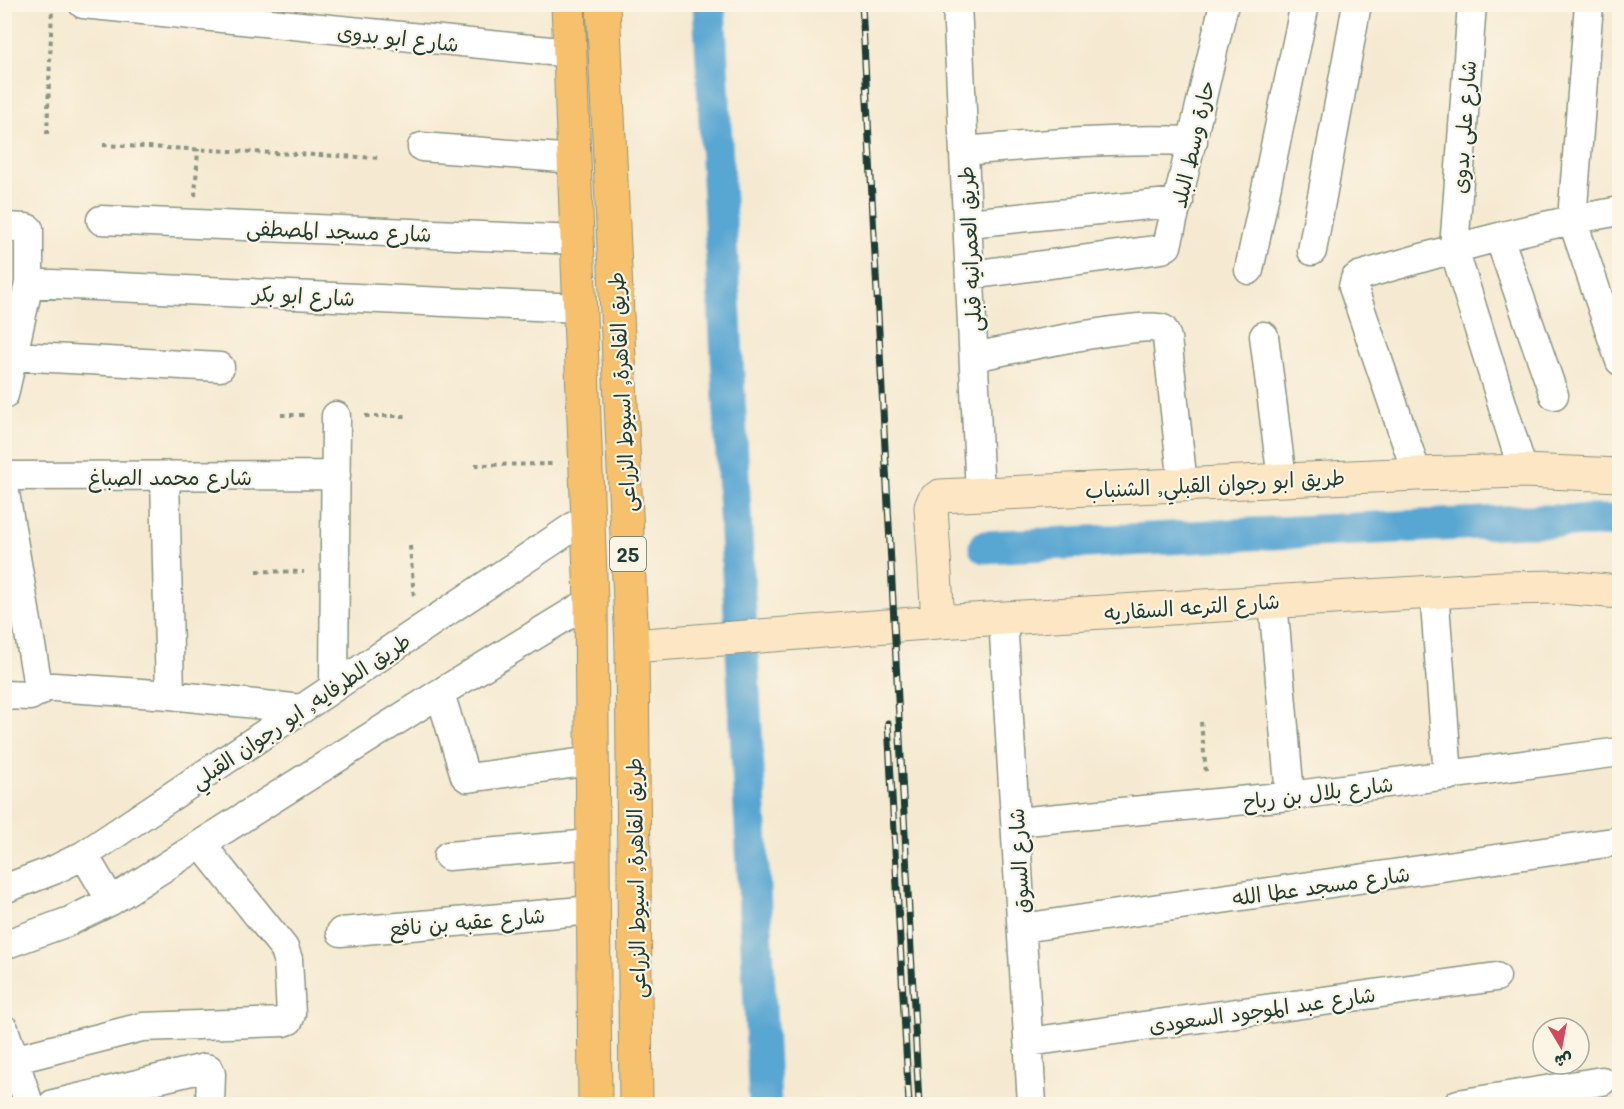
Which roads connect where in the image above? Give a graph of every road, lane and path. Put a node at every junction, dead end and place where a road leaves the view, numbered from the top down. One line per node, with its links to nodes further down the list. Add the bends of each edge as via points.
1 (52, 4): 13 (path)
2 (83, 4): 11 (street, شارع ابو بدوى)
3 (568, 4): 12 (highway, طريق القاهرة, اسيوط الزراعى / 25)
4 (603, 4): 67 (highway, طريق القاهرة, اسيوط الزراعى / 25)
5 (957, 4): 18 (street, طريق العمرانيه قبلى)
6 (1224, 4): 14 (street, حارة وسط البلد)
7 (1305, 4): 32 (street)
8 (1357, 4): 31 (street)
9 (1472, 4): 30 (street, شارع على بدوى)
10 (1589, 4): 23 (street)
11 (134, 7): 12 (street, شارع ابو بدوى)
12 (570, 53): 20 (highway, طريق القاهرة, اسيوط الزراعى / 25)
13 (47, 134)
14 (1193, 141): 18 (street, via 1075,141); 21 (street, حارة وسط البلد)
15 (103, 145): 17 (path)
16 (422, 147): 20 (street)
17 (198, 149): 19 (path); 25 (path)
18 (964, 151): 26 (street, طريق العمرانيه قبلى)
19 (381, 158)
20 (574, 159): 29 (highway, طريق القاهرة, اسيوط الزراعى / 25)
21 (1179, 202): 26 (street); 33 (street, حارة وسط البلد, via 1167,246 1162,249)
22 (1620, 211): 23 (street)
23 (1572, 219): 28 (street); 39 (street)
24 (101, 220): 25 (street, شارع مسجد المصطفى)
25 (194, 224): 29 (street, شارع مسجد المصطفى)
26 (968, 224): 33 (street, طريق العمرانيه قبلى)
27 (17, 228): 34 (street)
28 (1499, 237): 30 (street); 42 (street)
29 (577, 240): 35 (highway, طريق القاهرة, اسيوط الزراعى / 25)
30 (1454, 249): 46 (street); 47 (street, via 1353,281)
31 (1312, 251)
32 (1249, 270)
33 (970, 275): 38 (street, طريق العمرانيه قبلى)
34 (29, 283): 35 (street, شارع ابو بكر); 37 (street)
35 (580, 308): 44 (highway, طريق القاهرة, اسيوط الزراعى / 25)
36 (1264, 336): 51 (street)
37 (13, 356): 40 (street); 41 (street)
38 (974, 357): 52 (street, via 1118,330 1150,326 1162,329 1167,338); 54 (street, طريق العمرانيه قبلى)
39 (1620, 361)
40 (220, 367)
41 (4, 395)
42 (1554, 395)
43 (336, 416): 48 (street)
44 (586, 464): 45 (path); 55 (highway, طريق القاهرة, اسيوط الزراعى / 25)
45 (475, 465)
46 (1522, 471): 47 (street, طريق ابو رجوان القبلي, الشنباب); 49 (street, طريق ابو رجوان القبلي, الشنباب)
47 (1417, 474): 51 (street, طريق ابو رجوان القبلي, الشنباب)
48 (336, 475): 50 (street, شارع محمد الصباغ); 58 (street)
49 (1620, 475)
50 (165, 476): 53 (street, شارع محمد الصباغ); 72 (street)
51 (1282, 480): 52 (street, طريق ابو رجوان القبلي, الشنباب)
52 (1183, 485): 54 (street, طريق ابو رجوان القبلي, الشنباب)
53 (5, 489): 65 (street)
54 (980, 495): 64 (street, طريق ابو رجوان القبلي, الشنباب, via 940,496 931,507)
55 (588, 517): 61 (highway, طريق القاهرة, اسيوط الزراعى / 25); 66 (street, طريق الطرفايه, ابو رجوان القبلي)
56 (410, 546): 66 (path)
57 (257, 571): 58 (path)
58 (335, 572): 68 (street)
59 (1434, 591): 60 (street, شارع الترعه السقاريه, via 1561,587); 62 (street, شارع الترعه السقاريه); 77 (street)
60 (1620, 592)
61 (591, 601): 70 (street); 76 (highway, طريق القاهرة, اسيوط الزراعى / 25)
62 (1273, 601): 63 (street, شارع الترعه السقاريه); 78 (street)
63 (1003, 618): 64 (street, شارع الترعه السقاريه); 80 (street, شارع السوق)
64 (938, 622): 67 (street, شارع الترعه السقاريه)
65 (16, 632): 69 (street)
66 (417, 632): 68 (street, طريق الطرفايه, ابو رجوان القبلي)
67 (633, 646): 101 (highway, طريق القاهرة, اسيوط الزراعى / 25)
68 (334, 687): 73 (street, طريق الطرفايه, ابو رجوان القبلي)
69 (39, 692): 71 (street, via 30,696); 72 (street, via 54,687)
70 (440, 693): 76 (street, via 468,778); 82 (street)
71 (4, 695)
72 (170, 695): 73 (street)
73 (302, 709): 84 (street, طريق الطرفايه, ابو رجوان القبلي)
74 (1201, 722): 79 (path)
75 (1620, 752): 77 (street, شارع بلال بن رباح)
76 (592, 761): 83 (highway, طريق القاهرة, اسيوط الزراعى / 25)
77 (1448, 776): 78 (street, شارع بلال بن رباح)
78 (1290, 796): 79 (street, شارع بلال بن رباح)
79 (1209, 804): 80 (street, شارع بلال بن رباح)
80 (1016, 822): 89 (street, شارع السوق)
81 (1620, 841): 89 (street, شارع مسجد عطا الله)
82 (201, 844): 87 (street); 95 (street, via 284,948 289,1020 142,1028)
83 (592, 844): 85 (street); 88 (highway, طريق القاهرة, اسيوط الزراعى / 25)
84 (84, 855): 86 (street, طريق الطرفايه, ابو رجوان القبلي); 87 (street)
85 (448, 856)
86 (4, 889)
87 (111, 901): 91 (street)
88 (593, 910): 90 (street, شارع عقبه بن نافع); 100 (highway, طريق القاهرة, اسيوط الزراعى / 25)
89 (1022, 928): 94 (street, شارع السوق)
90 (340, 932)
91 (4, 945)
92 (1496, 976): 94 (street, شارع عبد الموجود السعودى)
93 (4, 1029): 95 (street)
94 (1029, 1042): 102 (street, شارع السوق)
95 (12, 1068): 97 (street)
96 (1602, 1081): 103 (street)
97 (29, 1104)
98 (53, 1104): 99 (street, via 204,1068 211,1074)
99 (210, 1104)
100 (595, 1104)
101 (636, 1104)
102 (1032, 1104)
103 (1458, 1104)

